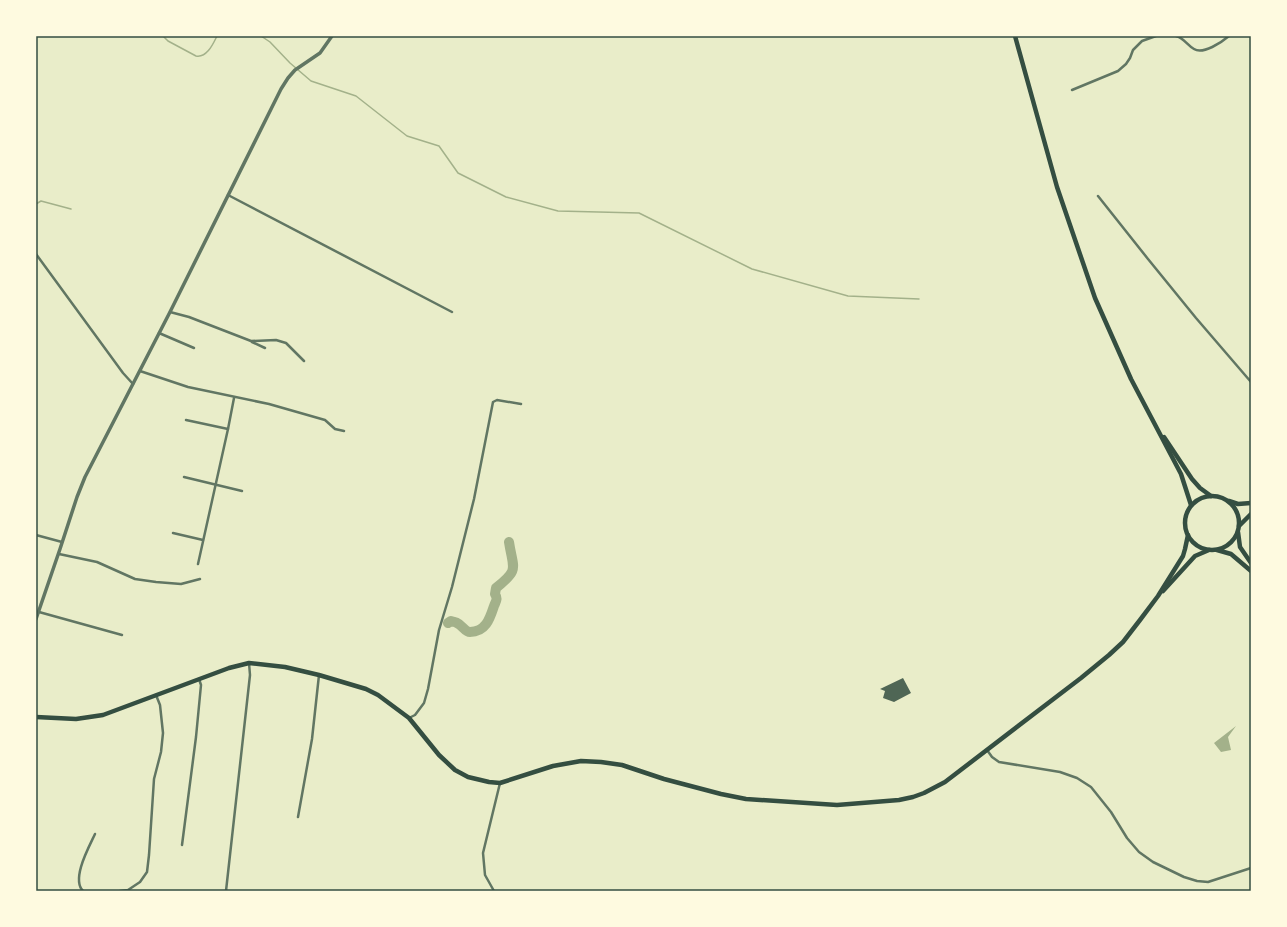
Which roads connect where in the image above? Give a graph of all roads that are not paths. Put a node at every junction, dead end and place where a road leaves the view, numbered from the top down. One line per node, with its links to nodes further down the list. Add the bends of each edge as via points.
1 (332, 36): 7 (street, via 320,53 300,66 288,78)
2 (1015, 36): 23 (main road, via 1057,187 1095,298)
3 (1156, 36): 6 (street, via 1142,41 1118,71)
4 (1176, 36): 5 (street, via 1199,51 1222,42)
5 (1229, 36)
6 (1072, 90)
7 (228, 195): 10 (street); 11 (street)
8 (1098, 196): 18 (street)
9 (36, 254): 19 (street, via 111,358)
10 (170, 312): 12 (street); 13 (street)
11 (452, 312)
12 (159, 333): 14 (street); 17 (street)
13 (251, 341): 15 (street); 16 (street, via 276,340 286,343)
14 (194, 348)
15 (265, 348)
16 (304, 361)
17 (140, 371): 19 (street); 20 (street, via 188,387)
18 (1251, 382)
19 (133, 384): 39 (street, via 77,497)
20 (234, 398): 24 (street); 25 (street, via 269,404 325,420 336,430)
21 (521, 404): 56 (street, via 498,400 493,402 474,499 439,630 428,689 424,703 415,715)
22 (186, 420): 24 (street)
23 (1155, 424): 29 (main road, via 1192,479); 32 (main road, via 1180,474)
24 (228, 429): 27 (street)
25 (344, 431)
26 (184, 477): 27 (street)
27 (215, 485): 28 (street); 38 (street)
28 (242, 491)
29 (1211, 496): 30 (main road); 32 (main road, via 1197,500)
30 (1226, 500): 31 (main road, via 1238,504); 34 (main road, via 1236,511)
31 (1251, 503)
32 (1191, 505): 37 (main road, via 1185,519)
33 (1251, 514): 34 (main road)
34 (1238, 528): 41 (main road, via 1235,538); 43 (main road, via 1240,547)
35 (173, 533): 38 (street)
36 (36, 535): 39 (street)
37 (1188, 535): 40 (main road, via 1193,542); 47 (main road, via 1182,556)
38 (203, 540): 44 (street)
39 (62, 542): 42 (street)
40 (1210, 550): 41 (main road); 47 (main road, via 1196,556)
41 (1217, 550): 45 (main road, via 1231,554)
42 (59, 554): 46 (street, via 97,562 135,579 182,584); 48 (street)
43 (1251, 563)
44 (198, 564)
45 (1251, 571)
46 (200, 579)
47 (1158, 596): 57 (main road, via 1131,632 1108,655)
48 (39, 612): 49 (street); 50 (street)
49 (36, 619)
50 (122, 634)
51 (249, 663): 52 (main road, via 285,667); 53 (main road); 65 (street, via 250,675)
52 (319, 675): 56 (main road, via 378,695); 59 (street, via 312,739)
53 (199, 678): 54 (main road); 61 (street, via 201,685 196,737)
54 (156, 695): 55 (main road, via 103,715 76,719); 64 (street, via 160,705 163,733 154,779 147,872 140,882 128,890)
55 (36, 717)
56 (409, 718): 58 (main road, via 439,755 455,770 479,780)
57 (986, 750): 58 (main road, via 945,782 924,793 899,800 849,804 746,799 664,779 622,765 601,762 581,761 553,766); 62 (street, via 999,762 1060,772 1077,778 1091,787 1139,852 1153,862 1184,876 1208,882)
58 (500, 782): 66 (street, via 483,853 485,875)
59 (298, 817)
60 (95, 834): 63 (street, via 86,853 78,881)
61 (182, 845)
62 (1251, 868)
63 (83, 891)
64 (120, 891)
65 (226, 891)
66 (494, 891)

